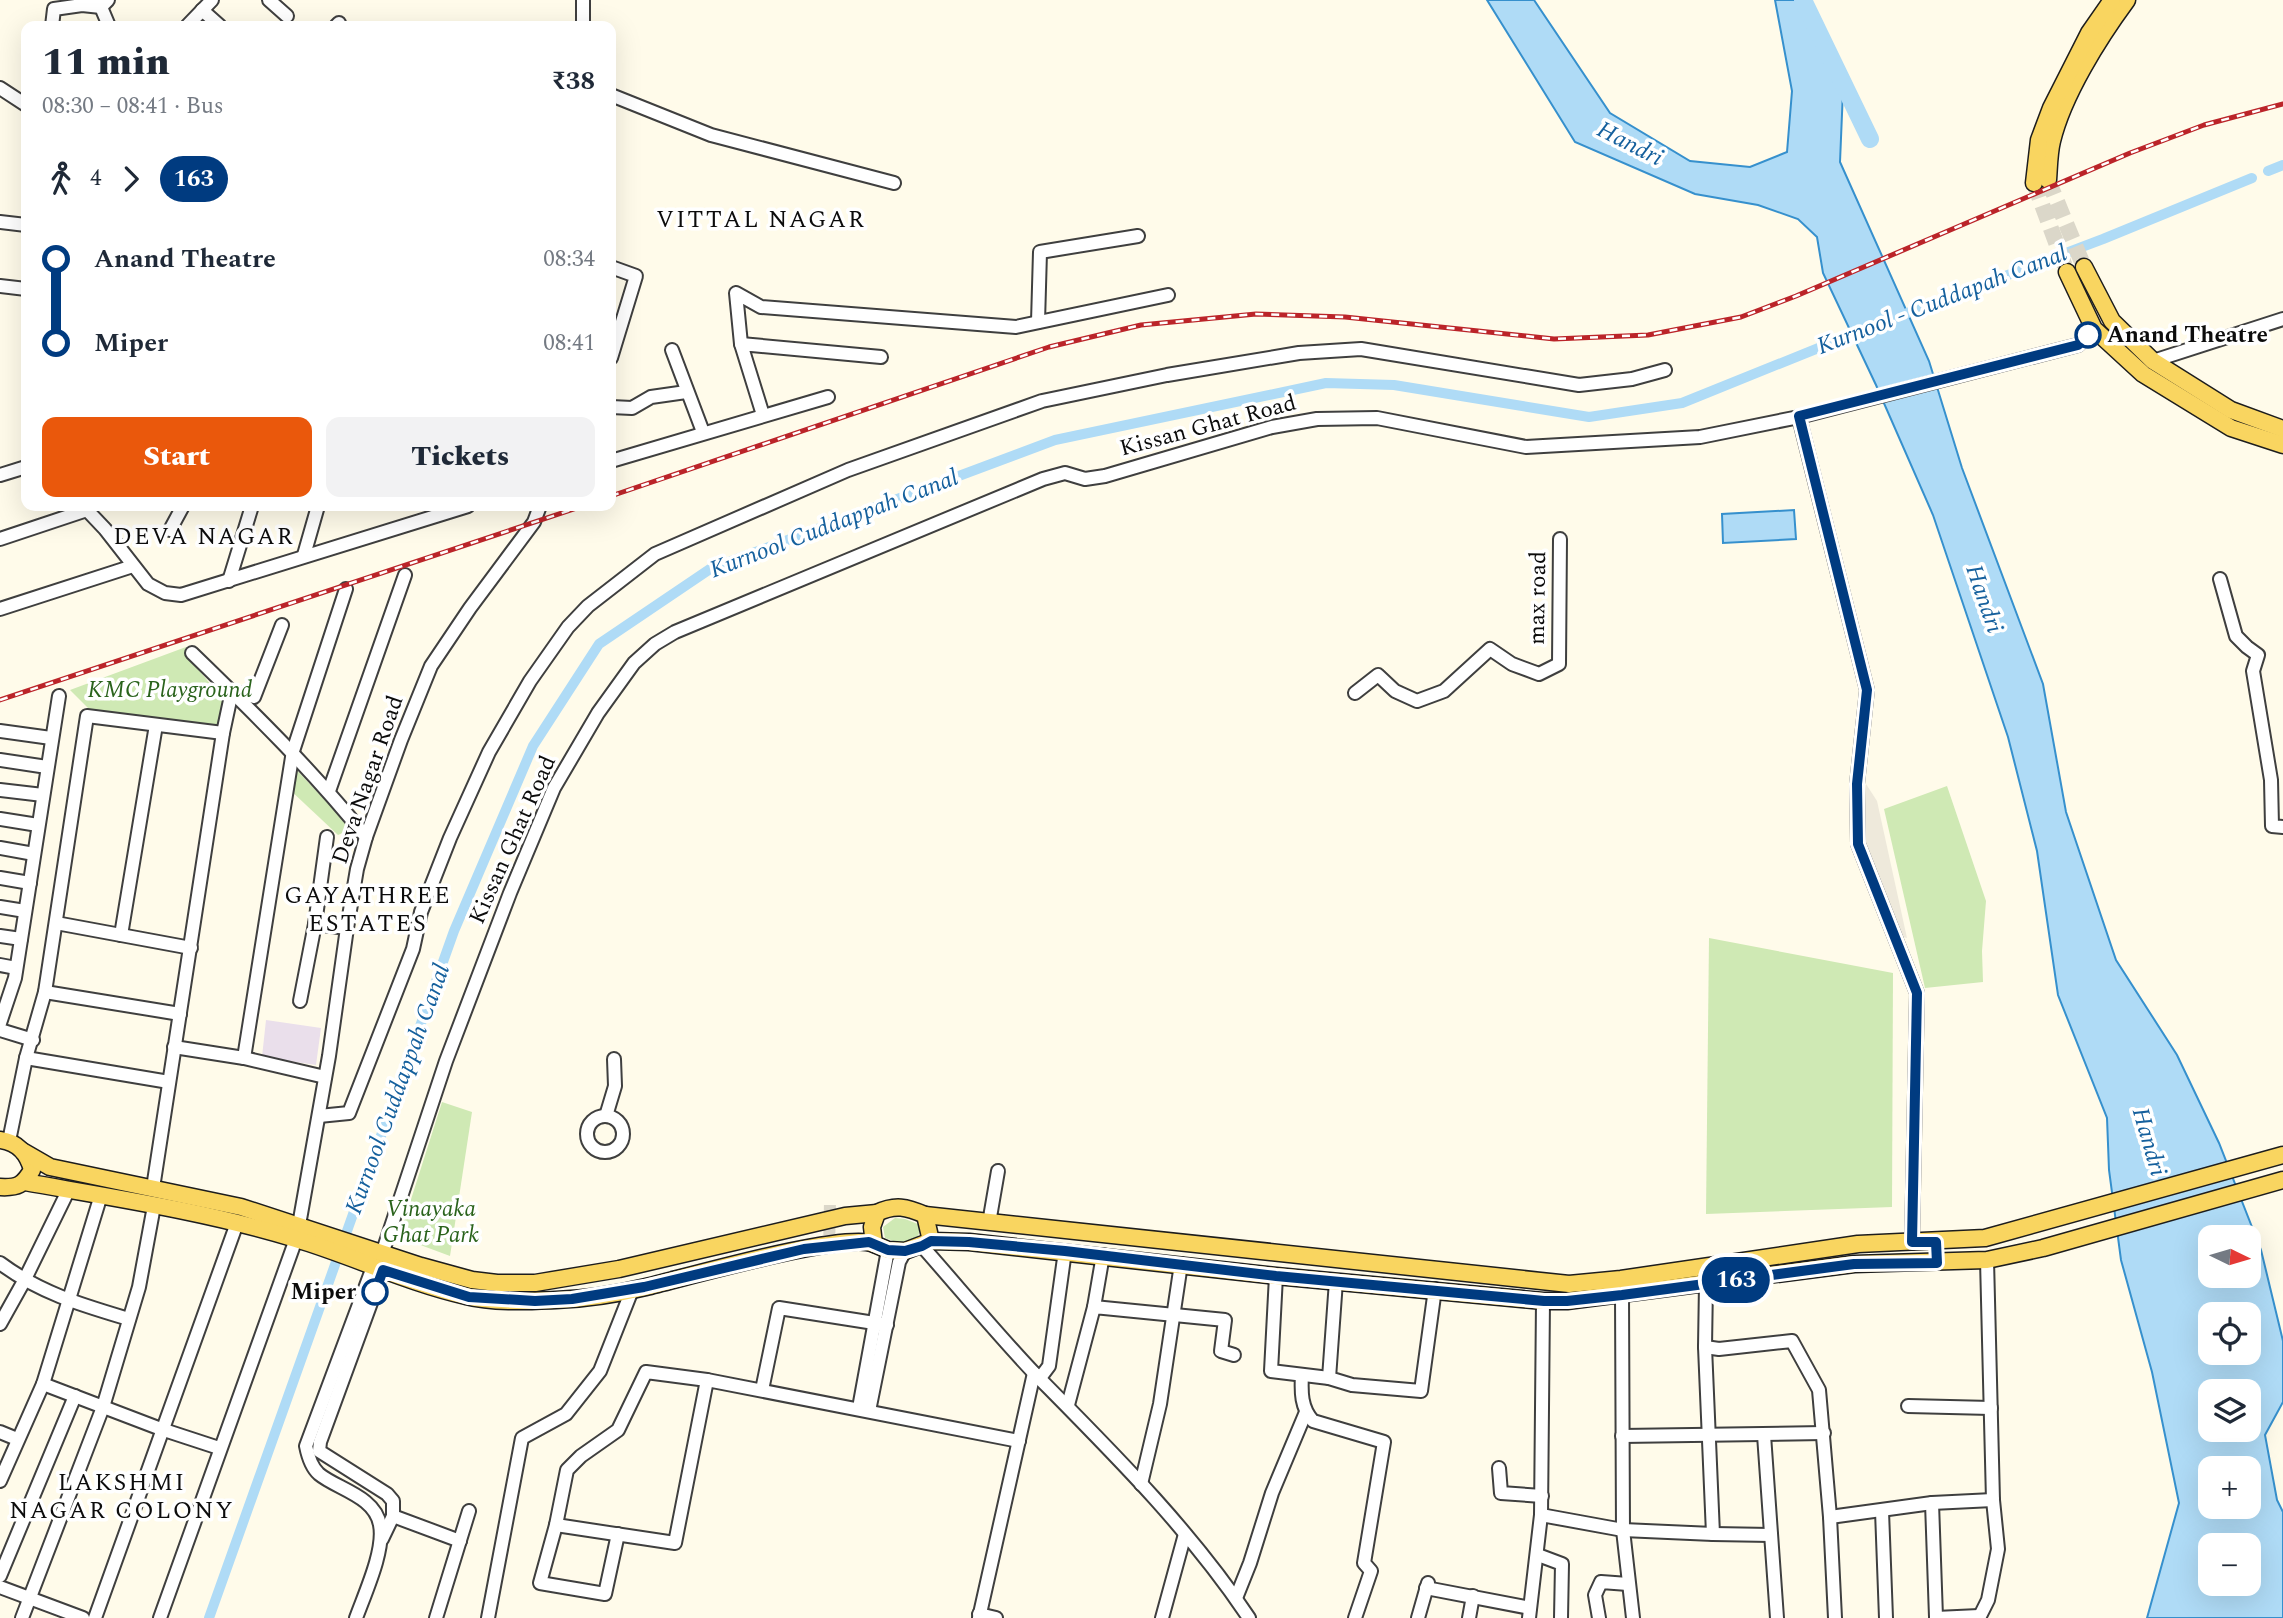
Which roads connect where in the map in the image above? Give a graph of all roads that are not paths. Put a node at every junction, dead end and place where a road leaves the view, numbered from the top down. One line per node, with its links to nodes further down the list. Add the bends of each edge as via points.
1 (269, 0): 8 (street)
2 (583, 0): 12 (street)
3 (2112, 0): 4 (main road, via 2089,33 2051,108 2039,140 2041,181 2063,111 2099,39)
4 (2127, 0)
5 (102, 2): 6 (street); 9 (street)
6 (54, 5)
7 (207, 5): 10 (street); 11 (street)
8 (287, 16)
9 (108, 21)
10 (192, 21)
11 (217, 21)
12 (583, 21)
13 (0, 88): 15 (street)
14 (616, 97): 16 (street, via 711,135)
15 (21, 101)
16 (894, 183)
17 (0, 222): 18 (street)
18 (21, 224)
19 (1138, 236): 27 (street, via 1040,252)
20 (2084, 267): 33 (main road, via 2112,321)
21 (616, 269): 29 (street, via 636,276)
22 (2067, 272): 28 (main road)
23 (0, 286): 24 (street)
24 (21, 288)
25 (1168, 295): 27 (street)
26 (2283, 319): 33 (street)
27 (1038, 323): 30 (street, via 1016,327 761,307 736,293)
28 (2094, 329): 39 (street, Kissan Ghat Road, via 2078,345); 42 (main road, via 2154,381 2231,428)
29 (616, 342)
30 (741, 344): 32 (street); 38 (street)
31 (672, 350): 35 (street)
32 (881, 357)
33 (2153, 360): 40 (main road, via 2231,410)
34 (1665, 370): 110 (street, via 1579,385 1361,349 1299,353 1167,375 1042,401 848,470 655,554 588,606 530,681 489,752 450,838 421,912 413,950 349,1113)
35 (686, 393): 37 (street, via 651,397 632,408); 41 (street)
36 (828, 397): 38 (street)
37 (616, 407)
38 (763, 415): 41 (street)
39 (1799, 416): 128 (street, via 1867,690 1857,784 1858,844 1917,993); 136 (street, Kissan Ghat Road, via 1700,437 1526,447 1377,418 1317,419 1272,427 1105,476 1085,479 1065,473 1043,479 654,644 634,663 598,713 554,788 446,1061)
40 (2283, 429)
41 (703, 432): 43 (street)
42 (2283, 445)
43 (616, 459)
44 (21, 469): 45 (street)
45 (0, 475)
46 (79, 511): 55 (street)
47 (90, 511): 57 (street)
48 (180, 511): 53 (street)
49 (250, 511): 60 (street)
50 (317, 511): 56 (street)
51 (451, 511): 56 (street)
52 (538, 511): 82 (street, Deva Nagar Road, via 431,666)
53 (170, 530)
54 (1560, 539): 66 (street, max road, via 1559,664 1539,674 1490,649 1444,691 1417,701 1395,691 1378,675)
55 (0, 540)
56 (304, 555): 60 (street)
57 (134, 566): 60 (street, via 148,584 165,593 181,595); 62 (street)
58 (405, 575): 76 (street)
59 (2220, 579): 80 (street, via 2236,636 2258,655 2253,671 2271,780 2272,826)
60 (229, 581)
61 (346, 589): 72 (street)
62 (0, 608)
63 (282, 625): 65 (street, via 254,697)
64 (192, 653): 65 (street)
65 (232, 691): 70 (street); 72 (street)
66 (1355, 693)
67 (59, 696): 71 (street)
68 (156, 725): 70 (street); 89 (street, via 88,716); 92 (street)
69 (0, 731): 71 (street)
70 (223, 733): 95 (street)
71 (51, 738): 74 (street)
72 (293, 751): 76 (street); 106 (street)
73 (0, 760): 74 (street)
74 (47, 767): 77 (street)
75 (0, 790): 77 (street)
76 (329, 791): 82 (street)
77 (43, 795): 79 (street)
78 (0, 819): 79 (street)
79 (38, 825): 84 (street)
80 (2283, 827)
81 (327, 837): 90 (street)
82 (366, 837): 91 (street, Deva Nagar Road)
83 (0, 848): 84 (street)
84 (34, 854): 86 (street)
85 (0, 878): 86 (street)
86 (30, 883): 88 (street)
87 (0, 907): 88 (street)
88 (25, 911): 94 (street)
89 (55, 923): 92 (street); 98 (street)
90 (315, 924): 91 (street); 99 (street)
91 (346, 929): 108 (street, Deva Nagar Road)
92 (121, 935): 95 (street)
93 (0, 936): 94 (street)
94 (21, 939): 97 (street)
95 (191, 948): 100 (street)
96 (0, 965): 97 (street)
97 (16, 968): 101 (street)
98 (45, 992): 100 (street); 103 (street)
99 (300, 1001)
100 (180, 1014): 104 (street)
101 (0, 1023)
102 (0, 1030): 103 (street)
103 (33, 1040): 105 (street)
104 (174, 1047): 106 (street); 109 (street)
105 (26, 1058): 109 (street); 112 (street)
106 (244, 1058): 108 (street)
107 (614, 1059): 111 (street, via 615,1086)
108 (326, 1077): 110 (street, Deva Nagar Road)
109 (169, 1082): 119 (street)
110 (319, 1115): 127 (street, Deva Nagar Road)
111 (606, 1116)
112 (5, 1141): 113 (main road)
113 (24, 1152): 117 (main road, via 32,1170); 119 (main road, via 50,1167)
114 (2283, 1155): 129 (main road, via 1985,1238)
115 (998, 1171): 126 (street)
116 (2283, 1180): 135 (main road)
117 (26, 1182): 118 (main road, via 19,1187); 120 (main road)
118 (0, 1187)
119 (153, 1188): 127 (main road, via 242,1207)
120 (69, 1189): 121 (main road); 141 (street)
121 (101, 1195): 122 (main road); 147 (street)
122 (154, 1206): 125 (main road); 151 (street)
123 (877, 1213): 124 (main road, via 906,1207); 131 (main road, via 872,1227); 136 (main road, via 535,1283 472,1280)
124 (925, 1215): 126 (main road); 130 (main road)
125 (237, 1223): 127 (main road); 169 (street)
126 (989, 1223): 144 (main road)
127 (298, 1232): 136 (main road); 177 (street, Deva Nagar Road)
128 (1912, 1242): 129 (main road); 144 (main road, via 1858,1244)
129 (1936, 1242): 138 (main road)
130 (926, 1244): 132 (main road); 133 (main road, via 969,1242); 156 (street)
131 (881, 1247): 132 (main road); 145 (main road, via 869,1242 804,1249); 153 (street)
132 (905, 1251): 153 (street)
133 (1065, 1251): 134 (main road); 156 (street, via 1049,1366)
134 (1103, 1255): 139 (main road); 149 (street)
135 (1987, 1260): 138 (main road); 166 (street)
136 (375, 1261): 145 (main road, via 469,1297 572,1299); 187 (street, via 319,1451 387,1494 393,1501); 195 (street, via 306,1446 319,1474 360,1496 380,1523)
137 (0, 1263): 141 (street)
138 (1937, 1263): 143 (main road, via 1854,1264)
139 (1181, 1264): 140 (main road); 150 (street)
140 (1276, 1276): 142 (main road); 157 (street, via 1271,1371)
141 (24, 1281): 147 (street); 152 (street)
142 (1336, 1281): 146 (main road); 158 (street)
143 (1706, 1284): 144 (main road); 154 (street)
144 (1621, 1287): 148 (main road, via 1567,1301); 173 (street)
145 (632, 1290): 215 (street, via 600,1371 566,1414 522,1438)
146 (1435, 1290): 148 (main road); 158 (street, via 1421,1391 1352,1385)
147 (70, 1301): 151 (street); 160 (street)
148 (1544, 1301): 181 (street)
149 (1094, 1307): 150 (street); 163 (street)
150 (1173, 1315): 155 (street, via 1225,1320 1221,1351); 180 (street)
151 (129, 1319): 165 (street)
152 (0, 1324)
153 (881, 1324): 161 (street, via 779,1308); 167 (street)
154 (1705, 1347): 171 (street, via 1792,1341 1819,1390); 174 (street)
155 (1234, 1355)
156 (1037, 1375): 163 (street); 176 (street)
157 (1303, 1375): 158 (street); 168 (street)
158 (1329, 1378)
159 (707, 1380): 161 (street); 189 (street, via 646,1372 618,1430 567,1470); 191 (street, via 675,1543)
160 (43, 1384): 162 (street); 175 (street)
161 (762, 1390): 167 (street)
162 (75, 1396): 165 (street); 198 (street)
163 (1068, 1405): 180 (street)
164 (1908, 1406): 166 (street)
165 (103, 1407): 169 (street); 202 (street)
166 (1991, 1408): 182 (street)
167 (864, 1410): 176 (street)
168 (1306, 1412): 203 (street); 219 (street, via 1313,1421 1384,1442 1364,1563 1371,1571)
169 (161, 1429): 177 (street); 211 (street)
170 (0, 1432): 175 (street)
171 (1824, 1433): 172 (street); 188 (street)
172 (1764, 1435): 174 (street); 194 (street)
173 (1622, 1436): 174 (street); 190 (street)
174 (1710, 1436): 193 (street)
175 (17, 1439): 179 (street)
176 (1019, 1441): 206 (street)
177 (219, 1448): 212 (street, Deva Nagar Road)
178 (1499, 1468): 181 (street, via 1501,1493)
179 (0, 1481)
180 (1142, 1484): 192 (street)
181 (1542, 1496): 186 (street)
182 (1993, 1500): 183 (street); 208 (street, via 1998,1549 1988,1600)
183 (1932, 1503): 185 (street); 207 (street)
184 (469, 1511): 196 (street)
185 (1882, 1511): 188 (street); 227 (street)
186 (1541, 1515): 190 (street); 197 (street)
187 (393, 1516): 195 (street); 196 (street)
188 (1830, 1517): 226 (street)
189 (556, 1525): 191 (street); 191 (street, via 540,1583 605,1594)
190 (1623, 1530): 193 (street); 199 (street)
191 (618, 1534)
192 (1185, 1534): 203 (street); 217 (street)
193 (1713, 1534): 194 (street)
194 (1771, 1535): 225 (street)
195 (380, 1541): 213 (street)
196 (460, 1541): 214 (street)
197 (1538, 1555): 204 (street); 222 (street, via 1562,1564)
198 (0, 1576)
199 (1628, 1584): 223 (street, via 1601,1582 1595,1594); 224 (street)
200 (0, 1587): 202 (street)
201 (1473, 1596): 204 (street); 220 (street, via 1427,1585); 221 (street)
202 (30, 1598): 205 (street); 209 (street)
203 (1236, 1598): 218 (street)
204 (1529, 1613)
205 (62, 1614): 210 (street)
206 (979, 1616): 216 (street)
207 (1936, 1617): 208 (street)
208 (1979, 1617)
209 (22, 1618)
210 (83, 1618)
211 (94, 1618)
212 (160, 1618)
213 (356, 1618)
214 (436, 1618)
215 (488, 1618)
216 (996, 1618)
217 (1162, 1618)
218 (1249, 1618)
219 (1355, 1618)
220 (1419, 1618)
221 (1469, 1618)
222 (1561, 1618)
223 (1599, 1618)
224 (1633, 1618)
225 (1777, 1618)
226 (1835, 1618)
227 (1886, 1618)

